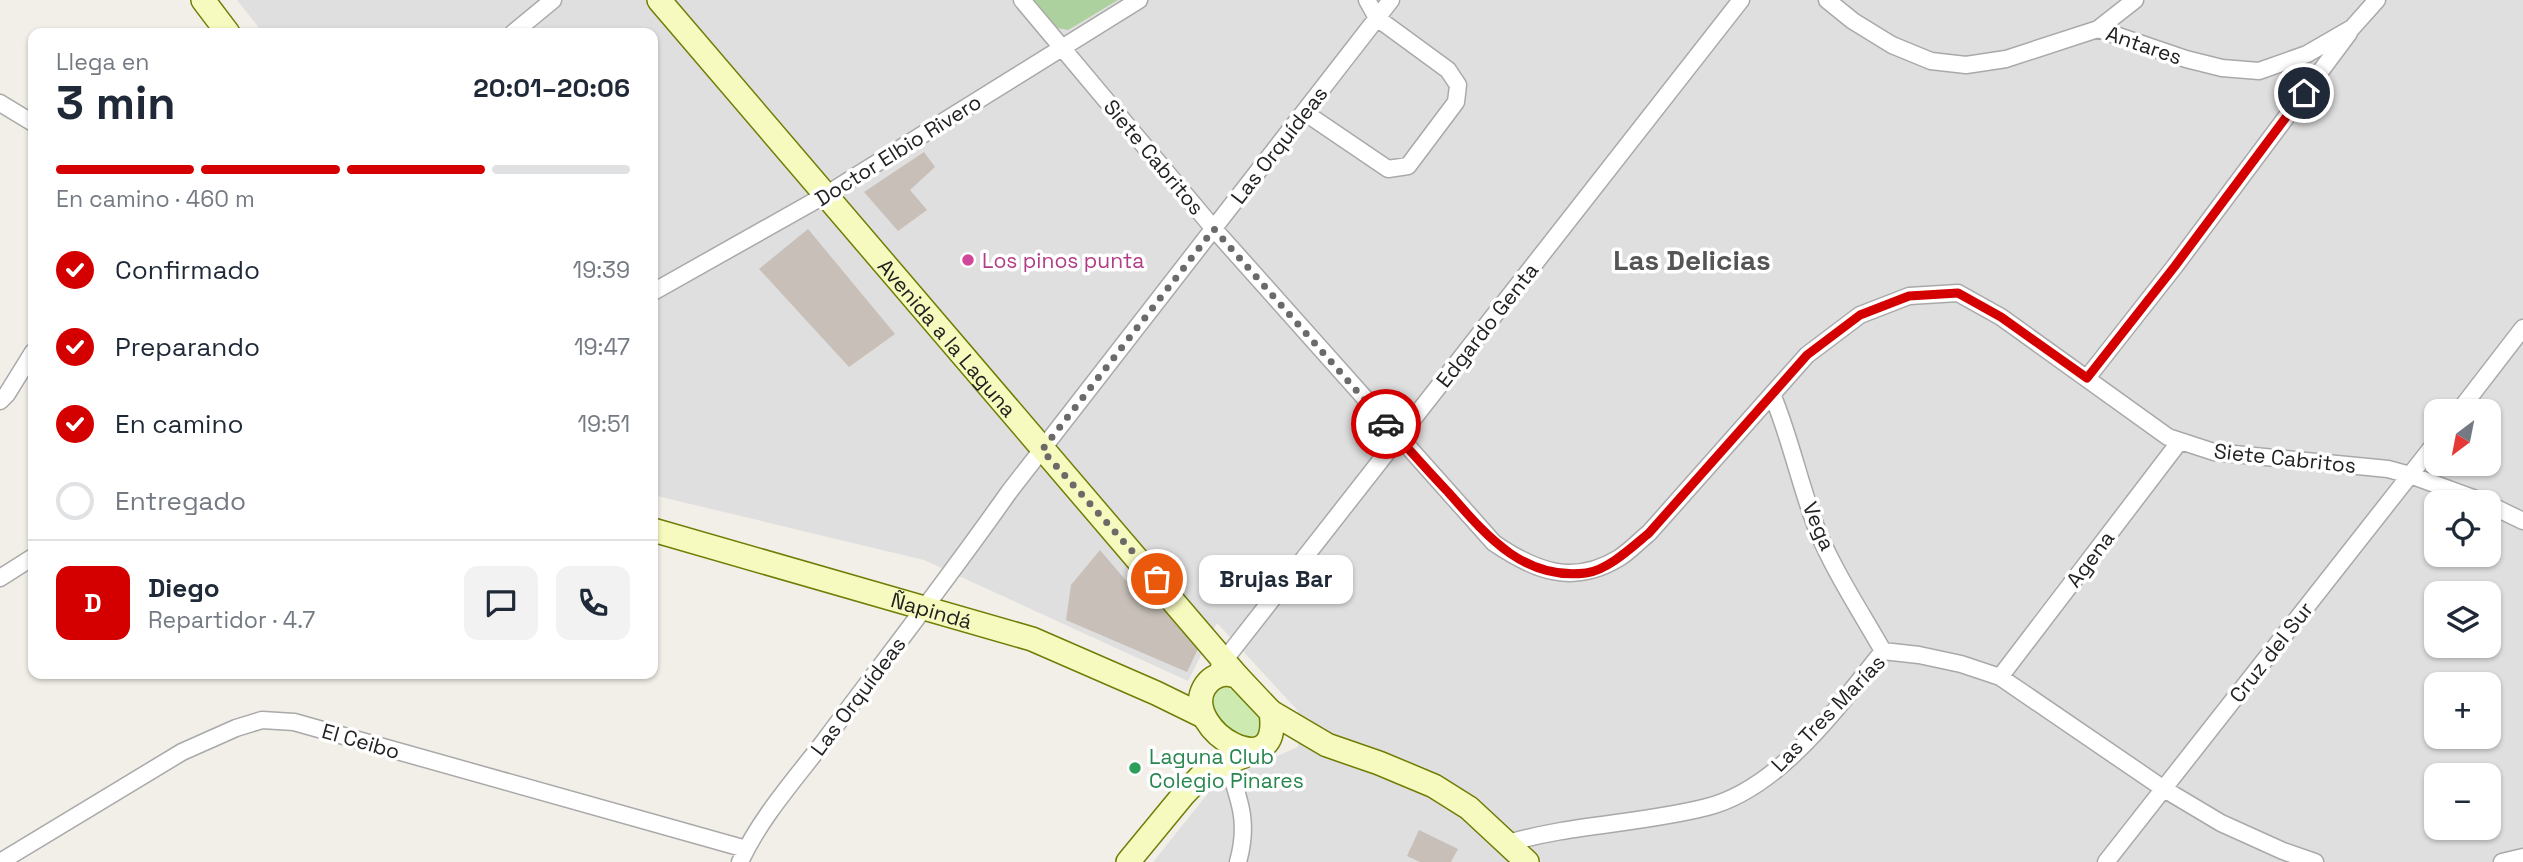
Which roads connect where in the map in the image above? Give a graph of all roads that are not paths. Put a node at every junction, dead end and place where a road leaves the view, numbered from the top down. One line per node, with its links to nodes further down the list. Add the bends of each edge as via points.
1 (203, 0): 13 (street)
2 (552, 0): 14 (street)
3 (659, 0): 21 (street, Avenida a la Laguna)
4 (1022, 0): 17 (street, Siete Cabritos)
5 (1139, 0): 17 (street, Doctor Elbio Rivero)
6 (1367, 0): 12 (street)
7 (1391, 0): 12 (street, Las Orquídeas)
8 (1741, 0): 30 (street, Edgardo Genta)
9 (1827, 0): 16 (street, Antares, via 1892,45 1931,61 1966,65 2006,60)
10 (2135, 0): 16 (street)
11 (2377, 0): 15 (street, Antares)
12 (1377, 18): 19 (street, Las Orquídeas); 19 (street, via 1448,70 1458,85 1456,102 1431,138 1408,166 1388,169)
13 (224, 28)
14 (519, 28)
15 (2352, 28): 16 (street, Antares, via 2306,54 2259,71 2186,59); 26 (street)
16 (2098, 29)
17 (1063, 48): 21 (street, Doctor Elbio Rivero); 22 (street, Siete Cabritos)
18 (0, 103): 20 (street)
19 (1304, 113): 22 (street, Las Orquídeas)
20 (28, 120)
21 (827, 194): 23 (street, Doctor Elbio Rivero); 32 (street, Avenida a la Laguna)
22 (1214, 229): 30 (street, Siete Cabritos); 32 (street, Las Orquídeas)
23 (658, 289)
24 (2523, 328): 28 (street)
25 (28, 360): 29 (street)
26 (2087, 378): 27 (street, Siete Cabritos, via 2001,317 1958,293 1909,296 1860,315 1807,355); 31 (street, Siete Cabritos)
27 (1772, 394): 30 (street, Siete Cabritos, via 1649,533 1620,557 1587,573 1545,571 1494,543); 42 (street, Vega, via 1819,534)
28 (2468, 399)
29 (0, 401)
30 (1398, 437): 43 (street, Edgardo Genta)
31 (2180, 441): 34 (street, Siete Cabritos, via 2214,452); 44 (street, Agena)
32 (1042, 450): 41 (street, Las Orquídeas); 43 (street, Avenida a la Laguna)
33 (2424, 457): 34 (street, Cruz del Sur)
34 (2410, 475): 35 (street, Siete Cabritos); 51 (street, Cruz del Sur)
35 (2451, 490)
36 (2501, 510): 37 (street, Siete Cabritos)
37 (2523, 521)
38 (658, 531): 41 (street, Ñapindá)
39 (28, 560): 40 (street)
40 (0, 578)
41 (924, 607): 46 (street, Ñapindá, via 1032,639 1156,693); 53 (street, Las Orquídeas)
42 (1883, 651): 44 (street, Las Tres Marías, via 1951,662); 52 (street, Las Tres Marías, via 1788,759 1748,790 1709,807 1573,827)
43 (1231, 668): 45 (street); 46 (street, via 1207,683 1200,696)
44 (2000, 677): 51 (street, Las Tres Marías)
45 (1271, 712): 47 (street); 48 (street, via 1272,728)
46 (1207, 721): 48 (street, via 1240,748); 50 (street)
47 (1327, 745): 48 (street); 52 (street, via 1434,786 1469,808)
48 (1261, 748): 49 (street)
49 (1227, 763): 50 (street); 57 (street, via 1244,820)
50 (1204, 773): 56 (street)
51 (2164, 789): 59 (street, Cruz del Sur); 60 (street, Las Tres Marías, via 2221,824)
52 (1508, 843): 58 (street)
53 (743, 856): 55 (street, El Ceibo, via 294,722 262,720 182,752)
54 (2523, 857): 61 (street)
55 (0, 862)
56 (1128, 862)
57 (1238, 862)
58 (1527, 862)
59 (2106, 862)
60 (2315, 862)
61 (2502, 862)

